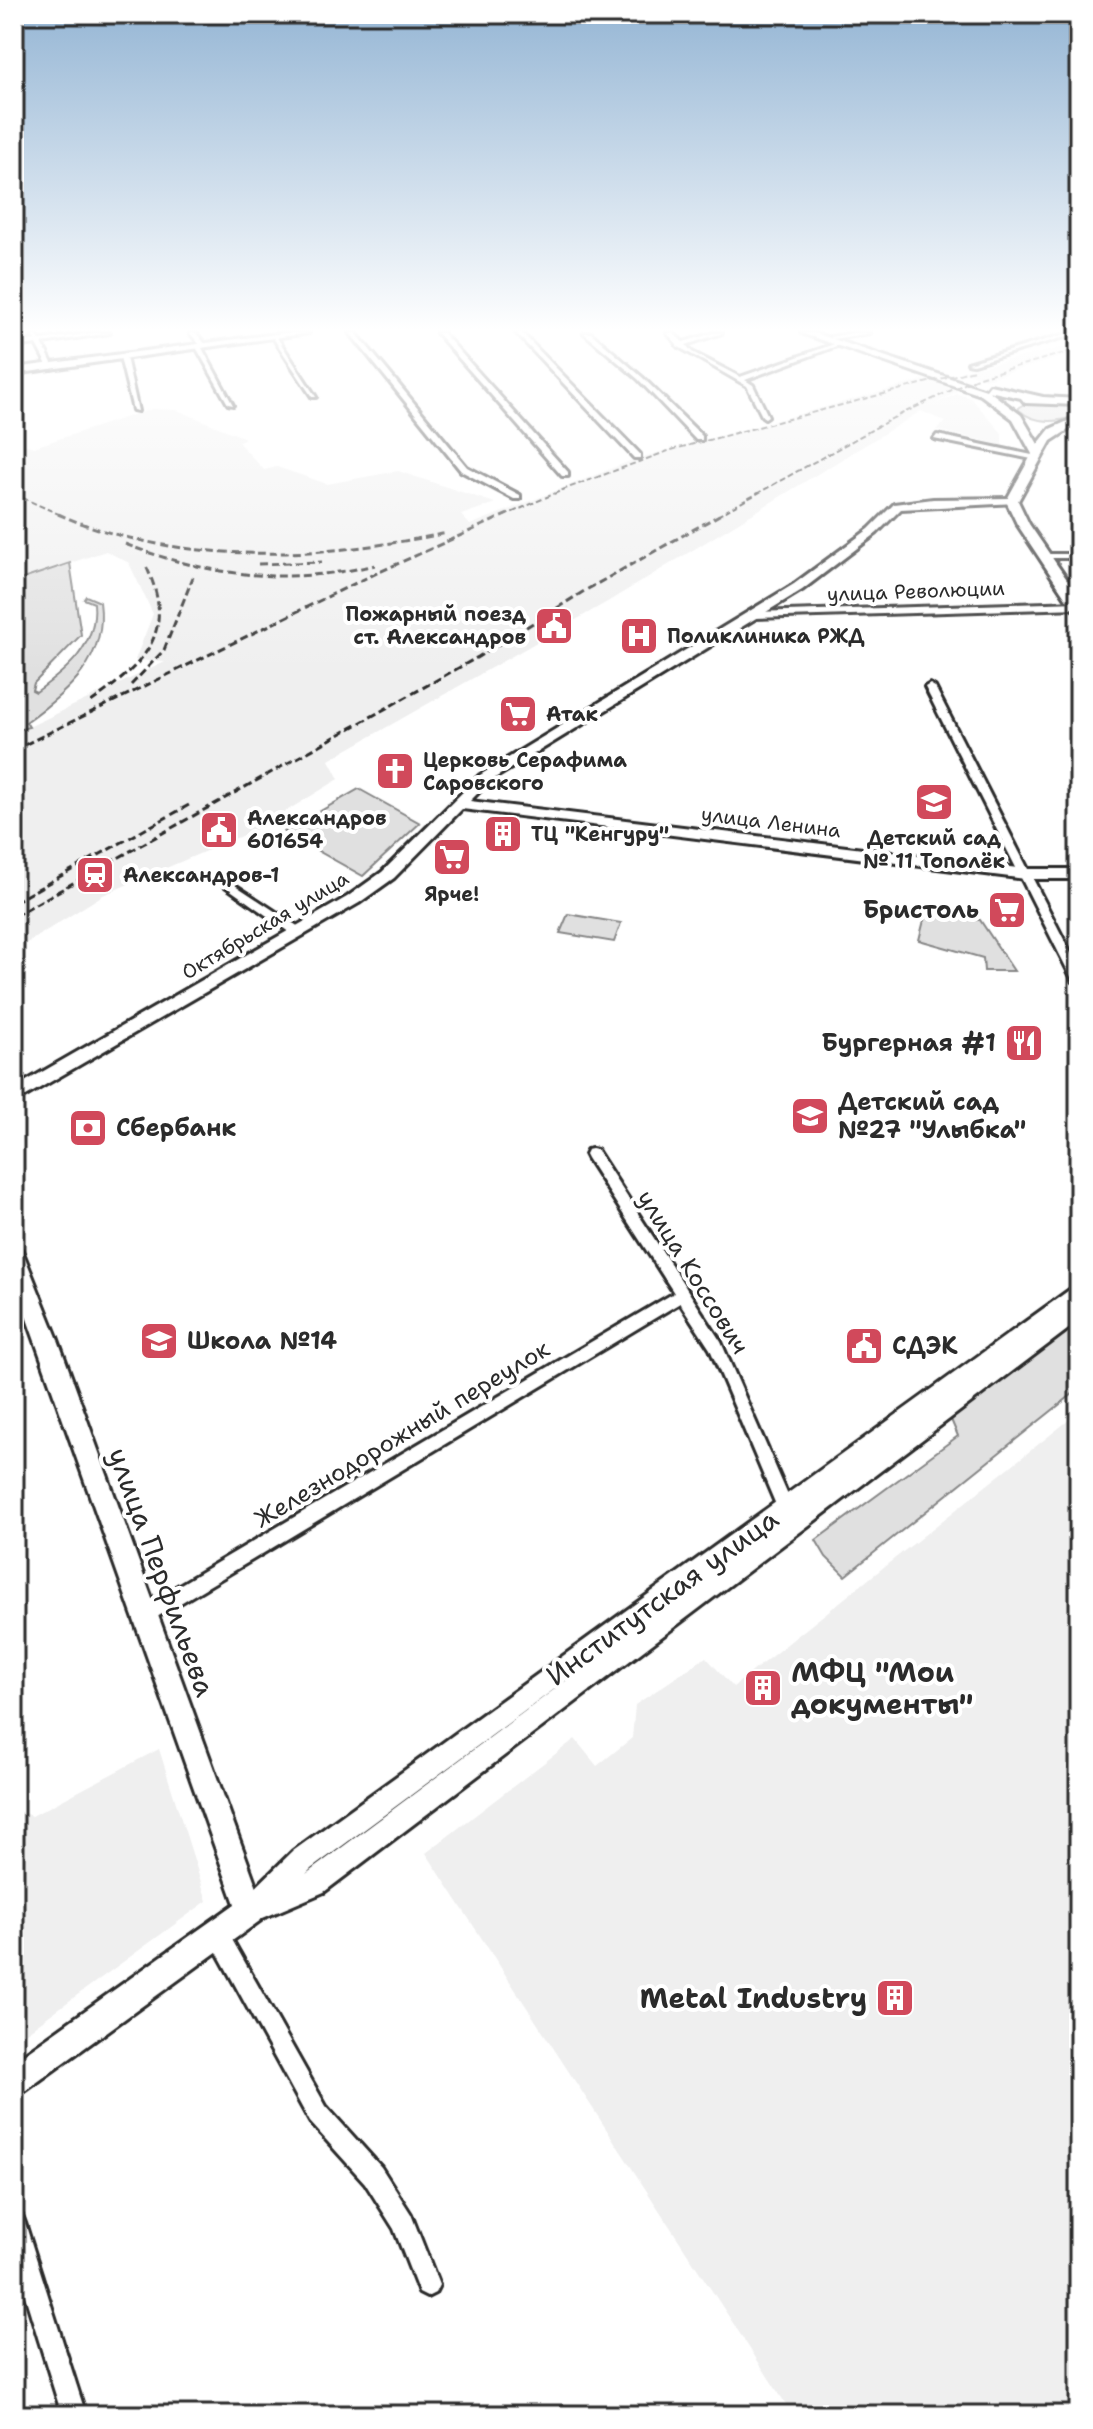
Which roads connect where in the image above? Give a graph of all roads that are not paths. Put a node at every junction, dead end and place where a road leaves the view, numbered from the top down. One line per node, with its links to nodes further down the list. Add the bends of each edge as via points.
1 (446, 446): 10 (street, via 464,469)
2 (540, 446): 9 (street)
3 (628, 446): 7 (street)
4 (984, 446): 8 (street)
5 (1032, 446): 8 (main road)
6 (1043, 446): 8 (main road)
7 (637, 456)
8 (1038, 457): 11 (main road)
9 (565, 474)
10 (517, 497)
11 (1012, 501): 12 (main road); 15 (main road, Октябрьская улица, via 898,506 873,531)
12 (1045, 556): 13 (street); 14 (main road)
13 (1079, 556)
14 (1079, 605): 15 (street, улица Революции)
15 (754, 615): 17 (main road, Октябрьская улица, via 485,778)
16 (930, 687): 18 (street)
17 (458, 804): 18 (main road, улица Ленина); 21 (main road, Октябрьская улица, via 388,875)
18 (1026, 874): 19 (main road, улица Ленина); 22 (street)
19 (1079, 874)
20 (229, 884): 21 (street)
21 (298, 932): 23 (main road, Октябрьская улица)
22 (1079, 981)
23 (14, 1096)
24 (592, 1154): 27 (street, улица Коссович)
25 (14, 1255): 30 (main road, улица Перфильева)
26 (1079, 1291): 29 (street, Институтская улица)
27 (682, 1295): 29 (street, улица Коссович, via 716,1346); 30 (street, Железнодорожный переулок)
28 (1079, 1310): 29 (street, Институтская улица)
29 (791, 1514): 31 (street, Институтская улица, via 562,1683 315,1883)
30 (146, 1614): 31 (main road, улица Перфильева)
31 (251, 1910): 32 (main road, Институтская улица)
32 (218, 1934): 33 (main road, Институтская улица); 35 (street, via 318,2114 373,2175 403,2222)
33 (14, 2080)
34 (14, 2223): 36 (street)
35 (427, 2285)
36 (74, 2415)

